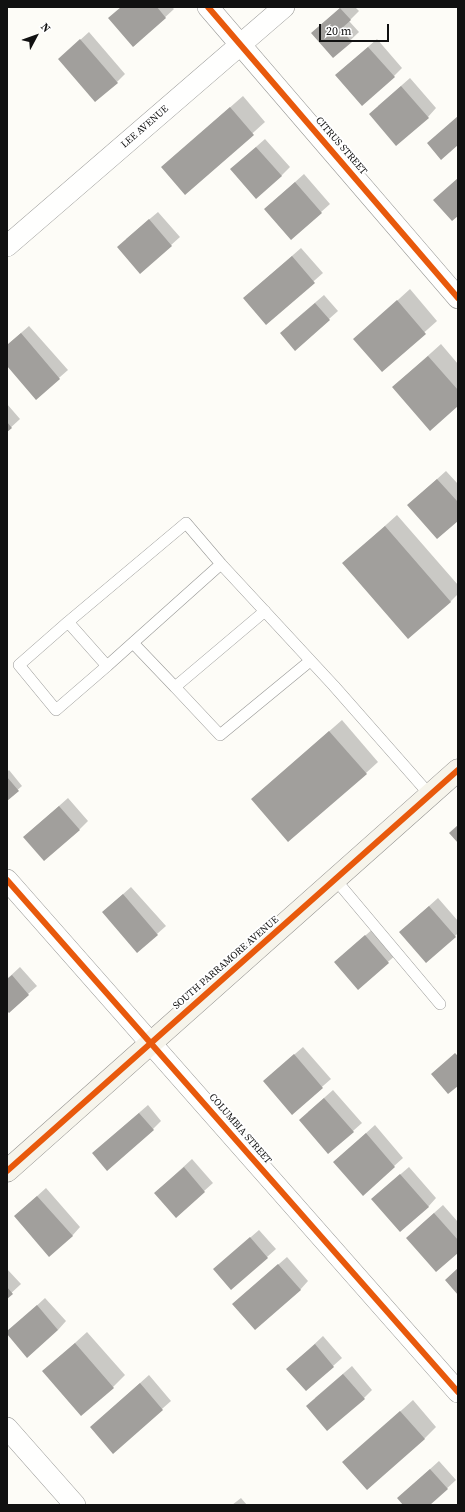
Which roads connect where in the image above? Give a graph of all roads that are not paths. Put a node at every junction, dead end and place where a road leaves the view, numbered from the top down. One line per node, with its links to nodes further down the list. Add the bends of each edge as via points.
1 (208, 7): 3 (street, CITRUS STREET)
2 (284, 7): 3 (street, LEE AVENUE)
3 (240, 44): 4 (street, LEE AVENUE); 5 (street, CITRUS STREET)
4 (7, 246)
5 (458, 298)
6 (221, 564): 7 (lane); 8 (lane, via 186,523); 9 (lane)
7 (265, 611): 10 (lane); 12 (lane)
8 (68, 622): 11 (lane); 11 (lane, via 19,665 56,710)
9 (133, 643): 11 (lane); 12 (lane)
10 (310, 660): 12 (lane, via 220,735); 14 (lane)
11 (107, 666)
12 (176, 687)
13 (458, 770): 14 (street, SOUTH PARRAMORE AVENUE)
14 (430, 795): 15 (street, SOUTH PARRAMORE AVENUE)
15 (335, 879): 17 (lane); 18 (street, SOUTH PARRAMORE AVENUE)
16 (7, 880): 18 (street, COLUMBIA STREET)
17 (440, 1004)
18 (151, 1042): 19 (street, SOUTH PARRAMORE AVENUE); 20 (street, COLUMBIA STREET)
19 (7, 1170)
20 (458, 1392)
21 (7, 1428): 22 (street)
22 (75, 1505)

